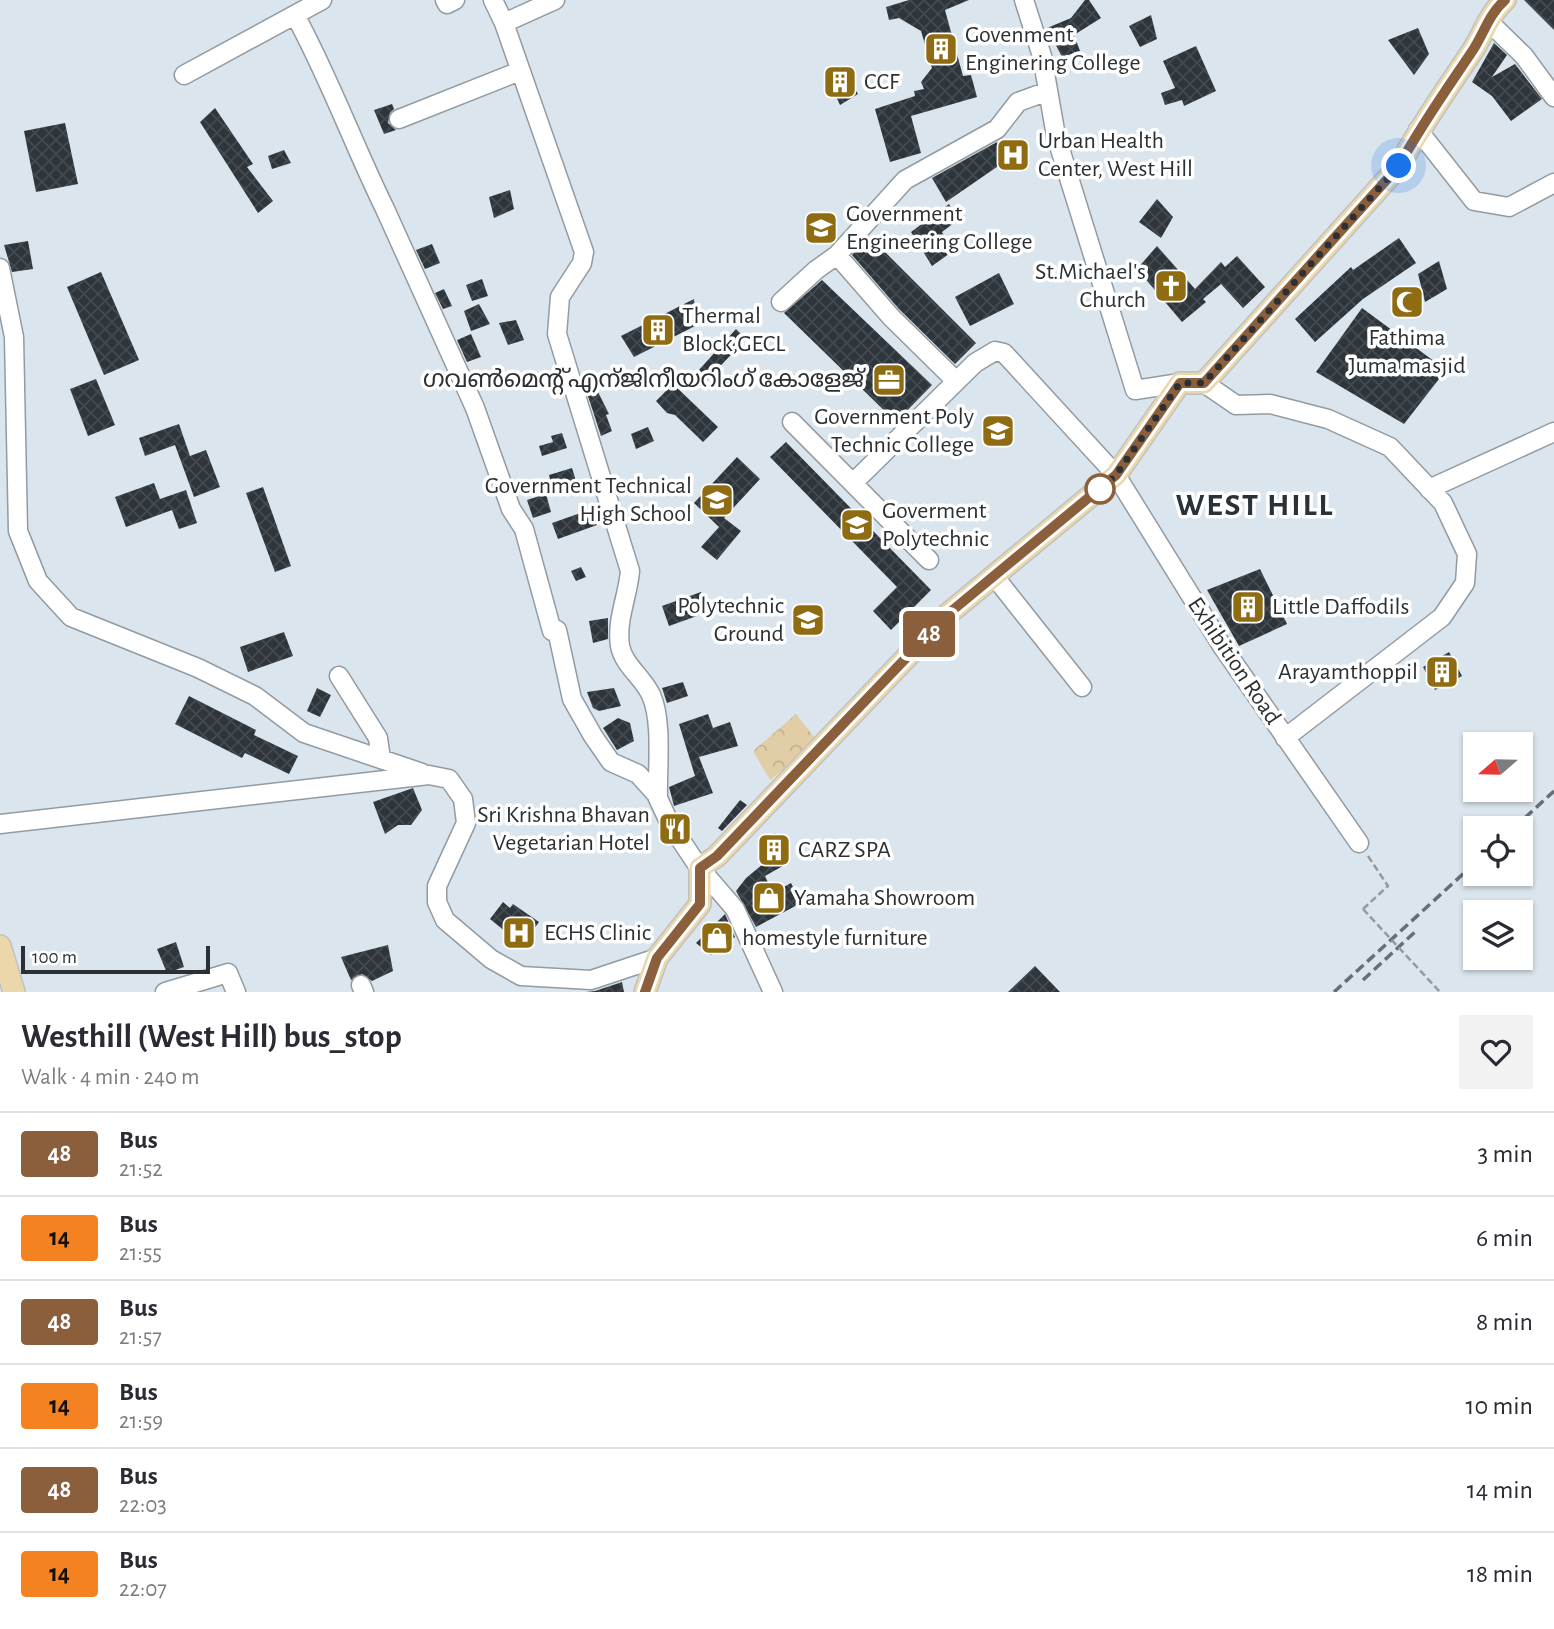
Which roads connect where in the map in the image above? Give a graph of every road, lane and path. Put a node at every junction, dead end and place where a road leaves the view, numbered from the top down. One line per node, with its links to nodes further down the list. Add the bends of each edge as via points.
1 (322, 0): 8 (street)
2 (445, 0): 3 (street, via 447,4)
3 (456, 0)
4 (493, 0): 10 (street)
5 (555, 0): 10 (street)
6 (1024, 0): 13 (street)
7 (1505, 0): 9 (main road)
8 (295, 15): 12 (street); 36 (street, via 489,441 511,509 524,529 552,631 557,631 574,703 611,762 638,774)
9 (1488, 21): 14 (street, via 1524,57); 16 (main road)
10 (503, 23): 11 (street)
11 (520, 71): 15 (street); 36 (street, via 584,252 560,297 557,334 630,571 619,627 620,647 625,661 647,685 656,710)
12 (184, 75)
13 (1048, 91): 18 (street, via 1018,102 997,129 905,180); 22 (street, via 1056,136 1135,390)
14 (1554, 97)
15 (399, 119)
16 (1418, 130): 17 (street, via 1474,201 1509,207); 23 (main road, via 1399,166)
17 (1554, 183)
18 (837, 255): 20 (street); 21 (street, via 891,317)
19 (0, 268): 34 (street, via 14,337 18,531 37,580 71,617 255,696 304,733)
20 (781, 302)
21 (957, 381): 26 (street, Exhibition Road, via 995,351 1004,353); 27 (street)
22 (1180, 383): 23 (main road); 26 (main road)
23 (1204, 383): 28 (street, via 1236,405 1270,404 1328,419 1390,447)
24 (792, 422): 27 (street)
25 (1554, 432): 28 (street)
26 (1116, 475): 30 (main road); 33 (street, Exhibition Road, via 1222,646)
27 (853, 483): 29 (street)
28 (1429, 489): 33 (street, via 1443,503 1467,554 1465,583 1442,617)
29 (929, 559)
30 (994, 576): 32 (street); 39 (main road, via 948,614 717,856)
31 (339, 676): 34 (street, via 377,738)
32 (1082, 687)
33 (1286, 738): 38 (street, Exhibition Road)
34 (381, 759): 35 (street)
35 (429, 775): 37 (street); 41 (street, via 449,779 463,799 466,822 437,886 437,902 445,920 492,959 521,976 591,980)
36 (658, 798): 39 (street)
37 (0, 824)
38 (1359, 843): 47 (path, bridge, via 1388,886 1363,909)
39 (700, 868): 41 (main road, via 700,904); 46 (street, via 735,909)
40 (0, 946): 42 (main road)
41 (657, 958): 45 (main road)
42 (14, 992)
43 (165, 992): 44 (street, via 228,973)
44 (236, 992)
45 (645, 992)
46 (773, 992)
47 (1440, 992)

